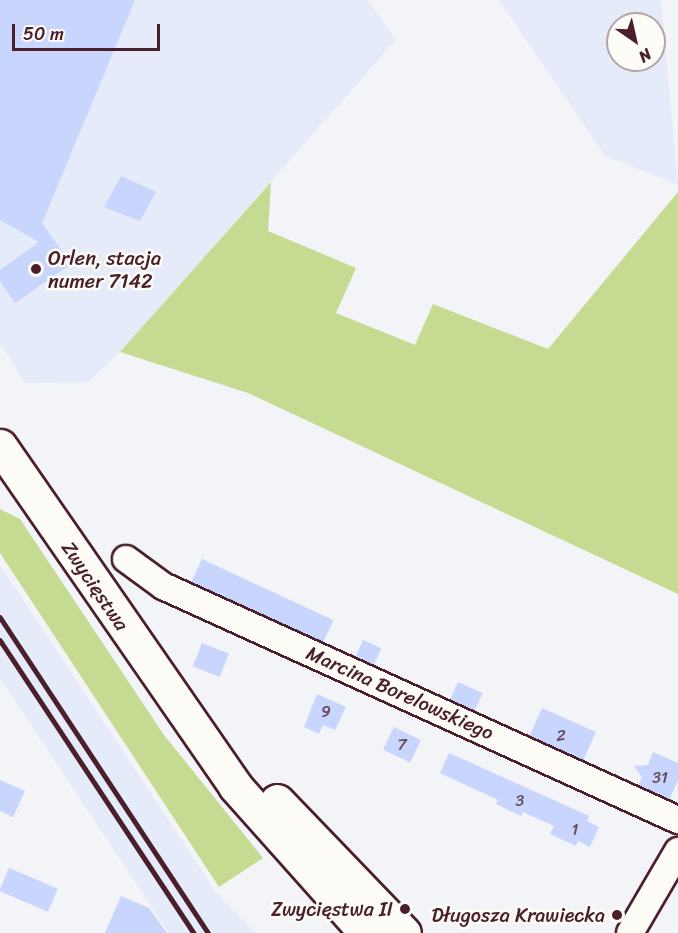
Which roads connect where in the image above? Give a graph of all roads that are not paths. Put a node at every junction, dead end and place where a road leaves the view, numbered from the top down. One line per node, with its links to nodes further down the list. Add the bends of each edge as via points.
1 (0, 446): 3 (main road, Zwycięstwa)
2 (126, 559): 4 (street, Marcina Borelowskiego, via 163,586)
3 (194, 724): 6 (main road, Zwycięstwa, via 235,786); 7 (main road, Zwycięstwa, via 243,766)
4 (678, 820)
5 (678, 851): 8 (street)
6 (366, 933)
7 (404, 933)
8 (630, 933)

